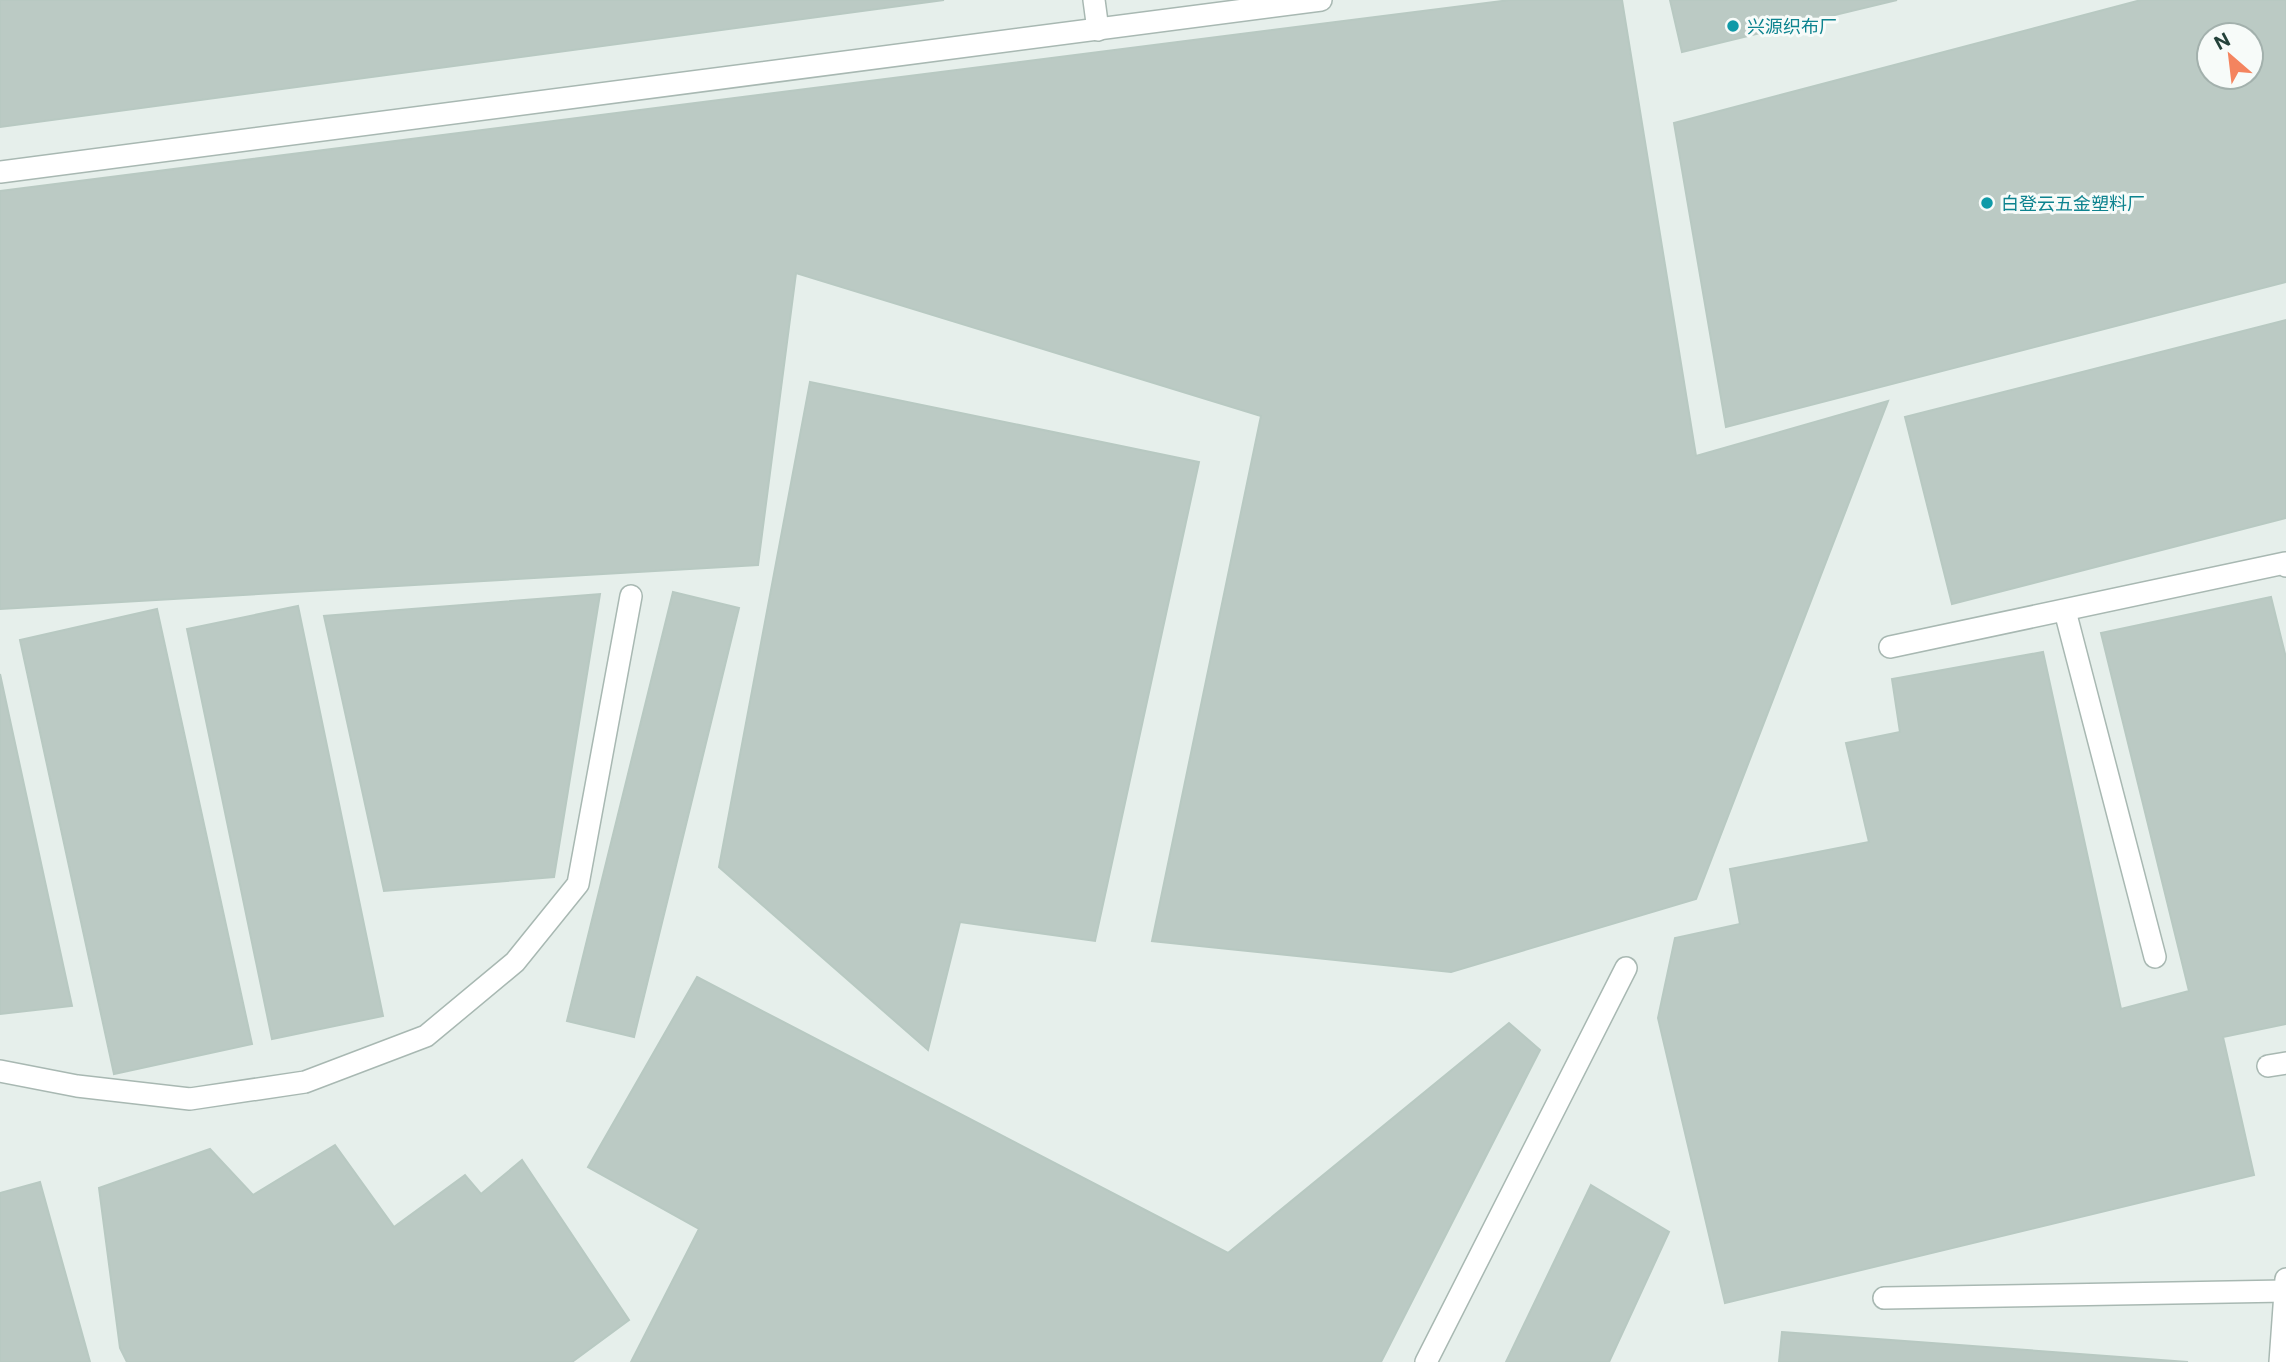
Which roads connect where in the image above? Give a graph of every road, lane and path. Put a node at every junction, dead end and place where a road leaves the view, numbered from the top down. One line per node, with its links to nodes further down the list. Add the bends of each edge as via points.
1 (1094, 0): 3 (lane)
2 (1321, 0): 3 (lane)
3 (1098, 30): 4 (lane)
4 (0, 172)
5 (2286, 564): 7 (lane)
6 (631, 596): 11 (lane, via 578,884 515,962 426,1037 304,1082 190,1099 77,1086)
7 (2065, 611): 8 (lane); 9 (lane)
8 (1890, 648)
9 (2155, 957)
10 (1626, 968): 15 (lane)
11 (0, 1071)
12 (2286, 1279): 13 (lane)
13 (2285, 1291): 14 (lane); 16 (lane)
14 (1884, 1298)
15 (1426, 1362)
16 (2280, 1362)

